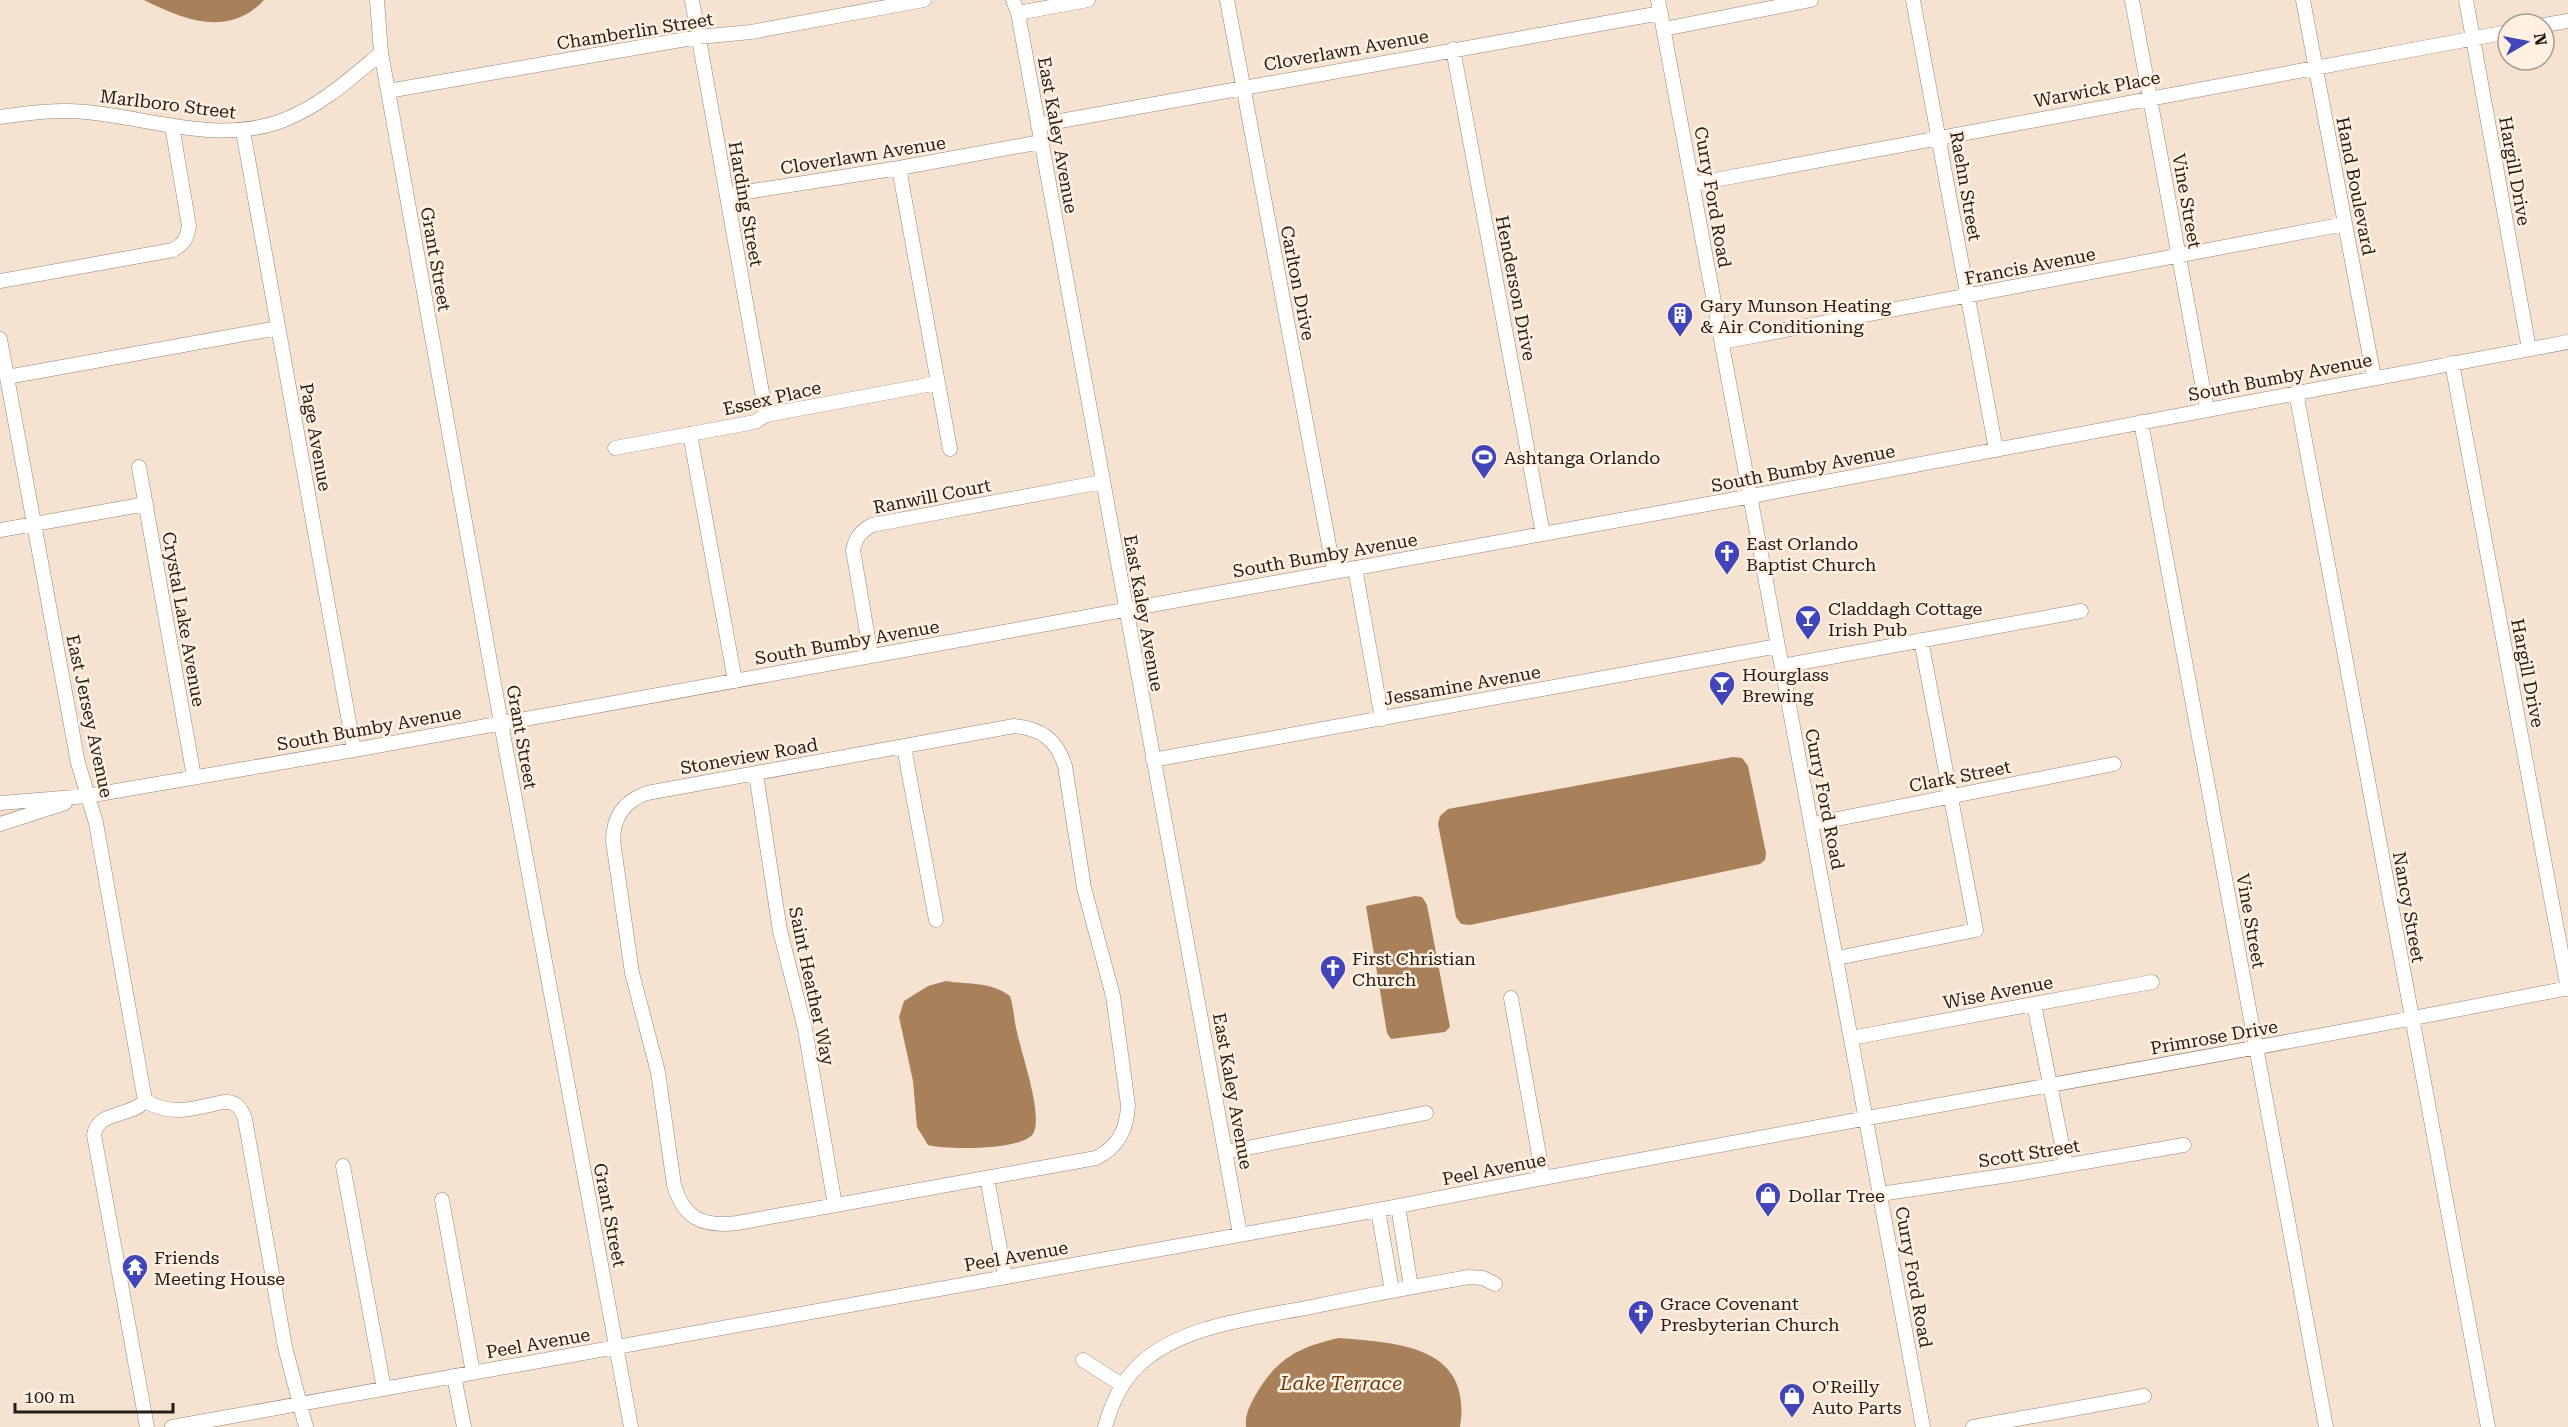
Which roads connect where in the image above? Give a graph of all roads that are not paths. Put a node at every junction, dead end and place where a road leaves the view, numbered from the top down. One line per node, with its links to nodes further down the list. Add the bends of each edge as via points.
1 (376, 0): 18 (street, Grant Street)
2 (692, 0): 15 (street, Harding Street)
3 (924, 0): 15 (street, Chamberlin Street, via 751,32)
4 (1088, 0): 11 (street)
5 (1227, 0): 20 (street, Carlton Drive)
6 (1811, 0): 13 (street)
7 (1913, 0): 27 (street, Raehn Street)
8 (2132, 0): 22 (street, Vine Street)
9 (2303, 0): 19 (street, Hand Boulevard)
10 (2466, 0): 16 (street, Hargill Drive)
11 (1015, 7): 24 (street, East Kaley Avenue)
12 (1660, 7): 13 (street, Curry Ford Road); 17 (street, Cloverlawn Avenue)
13 (1664, 28): 30 (street, Curry Ford Road)
14 (2496, 34): 16 (street, Warwick Place)
15 (698, 37): 21 (street, Chamberlin Street); 31 (street, Harding Street)
16 (2473, 38): 19 (street, Warwick Place); 40 (street, Hargill Drive)
17 (1453, 49): 20 (street, Cloverlawn Avenue); 59 (street, Henderson Drive)
18 (381, 53): 21 (street, Grant Street); 26 (street, Marlboro Street, via 324,100 284,120)
19 (2316, 69): 22 (street, Warwick Place); 32 (street, Hand Boulevard)
20 (1244, 87): 24 (street, Cloverlawn Avenue); 61 (street, Carlton Drive)
21 (388, 91): 70 (street, Grant Street)
22 (2150, 98): 27 (street, Warwick Place); 33 (street, Vine Street)
23 (0, 117): 25 (street, Marlboro Street, via 46,111 86,112)
24 (1038, 125): 28 (street, East Kaley Avenue)
25 (171, 126): 26 (street, Marlboro Street); 34 (street, via 189,226 187,237 173,250)
26 (243, 131): 36 (street, Page Avenue)
27 (1939, 138): 30 (street, Warwick Place); 35 (street, Raehn Street)
28 (1041, 142): 29 (street, Cloverlawn Avenue); 54 (street, East Kaley Avenue)
29 (899, 168): 31 (street, Cloverlawn Avenue); 44 (street)
30 (1693, 184): 38 (street, Curry Ford Road)
31 (726, 195): 47 (street, Harding Street)
32 (2345, 224): 33 (street, Francis Avenue); 43 (street, Hand Boulevard)
33 (2179, 256): 35 (street, Francis Avenue); 46 (street, Vine Street)
34 (0, 281)
35 (1968, 296): 38 (street, Francis Avenue); 52 (street, Raehn Street)
36 (278, 328): 42 (street); 72 (street, Page Avenue)
37 (0, 339): 42 (street, East Jersey Avenue)
38 (1722, 342): 55 (street, Curry Ford Road)
39 (2568, 342): 40 (street, South Bumby Avenue)
40 (2529, 349): 41 (street, South Bumby Avenue)
41 (2452, 363): 43 (street, South Bumby Avenue); 85 (street, Hargill Drive)
42 (7, 377): 57 (street, East Jersey Avenue)
43 (2374, 378): 45 (street, South Bumby Avenue)
44 (938, 383): 47 (street, Essex Place); 51 (street)
45 (2296, 392): 46 (street, South Bumby Avenue); 88 (street, Nancy Street)
46 (2207, 410): 48 (street, South Bumby Avenue)
47 (766, 415): 49 (street, Essex Place, via 755,422)
48 (2142, 422): 52 (street, South Bumby Avenue); 90 (street, Vine Street)
49 (690, 434): 50 (street, Essex Place); 68 (street)
50 (615, 448)
51 (950, 449)
52 (1996, 450): 55 (street, South Bumby Avenue)
53 (139, 467): 56 (street, Crystal Lake Avenue)
54 (1102, 482): 62 (street, East Kaley Avenue); 66 (street, Ranwill Court, via 872,525 861,531 853,550)
55 (1750, 496): 59 (street, South Bumby Avenue); 65 (street, Curry Ford Road)
56 (146, 504): 57 (street); 76 (street, Crystal Lake Avenue)
57 (34, 524): 58 (street); 77 (street, East Jersey Avenue)
58 (0, 530)
59 (1543, 534): 60 (street, South Bumby Avenue)
60 (1354, 568): 61 (street, South Bumby Avenue); 69 (street)
61 (1334, 572): 62 (street, South Bumby Avenue)
62 (1125, 610): 66 (street, South Bumby Avenue); 73 (street, East Kaley Avenue)
63 (2081, 611): 64 (street)
64 (1921, 640): 67 (street); 78 (street)
65 (1778, 646): 67 (street, Curry Ford Road); 69 (street, Jessamine Avenue)
66 (871, 656): 68 (street, South Bumby Avenue)
67 (1782, 666): 81 (street, Curry Ford Road)
68 (735, 681): 70 (street, South Bumby Avenue)
69 (1382, 719): 73 (street, Jessamine Avenue)
70 (501, 723): 72 (street, South Bumby Avenue); 111 (street, Grant Street)
71 (904, 747): 75 (street, Stoneview Road); 82 (street); 100 (street, Stoneview Road, via 1014,726 1038,731 1052,740 1065,766 1084,888 1113,996 1128,1105 1127,1120 1117,1143 1096,1158)
72 (354, 750): 76 (street, South Bumby Avenue)
73 (1153, 760): 96 (street, East Kaley Avenue)
74 (2114, 764): 78 (street, Clark Street)
75 (756, 774): 103 (street, Saint Heather Way, via 780,931 805,1029); 103 (street, Stoneview Road, via 647,793 635,797 617,816 613,842 632,973 658,1072 674,1185 686,1211 697,1219 723,1225)
76 (194, 777): 77 (street, South Bumby Avenue)
77 (87, 796): 79 (street, South Bumby Avenue); 80 (street, South Bumby Avenue); 92 (street, East Jersey Avenue, via 96,823)
78 (1950, 796): 81 (street, Clark Street); 83 (street, via 1976,930)
79 (0, 803)
80 (0, 824)
81 (1812, 824): 83 (street, Curry Ford Road)
82 (936, 921)
83 (1837, 958): 89 (street, Curry Ford Road)
84 (2152, 982): 87 (street, Wise Avenue)
85 (2568, 988): 88 (street, Primrose Drive)
86 (1511, 998): 99 (street)
87 (2034, 1004): 89 (street, Wise Avenue); 91 (street)
88 (2412, 1019): 90 (street, Primrose Drive); 128 (street, Nancy Street)
89 (1851, 1038): 94 (street, Curry Ford Road)
90 (2256, 1048): 91 (street, Primrose Drive); 127 (street, Vine Street)
91 (2050, 1085): 94 (street, Primrose Drive); 97 (street)
92 (145, 1101): 118 (street, via 160,1109 176,1111 224,1102 241,1109 285,1347); 119 (street, via 131,1112 98,1124 94,1136)
93 (1426, 1113): 96 (street)
94 (1866, 1118): 99 (street, Peel Avenue); 101 (street, Curry Ford Road)
95 (2184, 1145): 97 (street, Scott Street)
96 (1226, 1152): 106 (street, East Kaley Avenue)
97 (2066, 1165): 101 (street, Scott Street)
98 (343, 1166): 116 (street)
99 (1543, 1177): 104 (street, Peel Avenue)
100 (987, 1178): 103 (street, Stoneview Road); 107 (street)
101 (1880, 1194): 125 (street, Curry Ford Road)
102 (442, 1200): 113 (street)
103 (835, 1206)
104 (1398, 1206): 105 (street, Peel Avenue); 109 (street)
105 (1378, 1210): 106 (street, Peel Avenue); 110 (street)
106 (1240, 1234): 107 (street, Peel Avenue)
107 (1005, 1276): 111 (street, Peel Avenue)
108 (1495, 1284): 109 (street, via 1469,1277)
109 (1411, 1287): 110 (street)
110 (1392, 1291): 115 (street, via 1214,1326 1159,1350 1137,1366)
111 (616, 1347): 113 (street, Peel Avenue); 123 (street, Grant Street)
112 (1083, 1360): 115 (street)
113 (473, 1373): 114 (street, Peel Avenue)
114 (454, 1376): 116 (street, Peel Avenue); 122 (street)
115 (1122, 1385): 124 (street)
116 (384, 1389): 118 (street, Peel Avenue)
117 (2144, 1396): 126 (street)
118 (302, 1405): 120 (street, Peel Avenue); 121 (street)
119 (147, 1427)
120 (172, 1427)
121 (306, 1427)
122 (464, 1427)
123 (631, 1427)
124 (1105, 1427)
125 (1923, 1427)
126 (1973, 1427)
127 (2326, 1427)
128 (2488, 1427)

